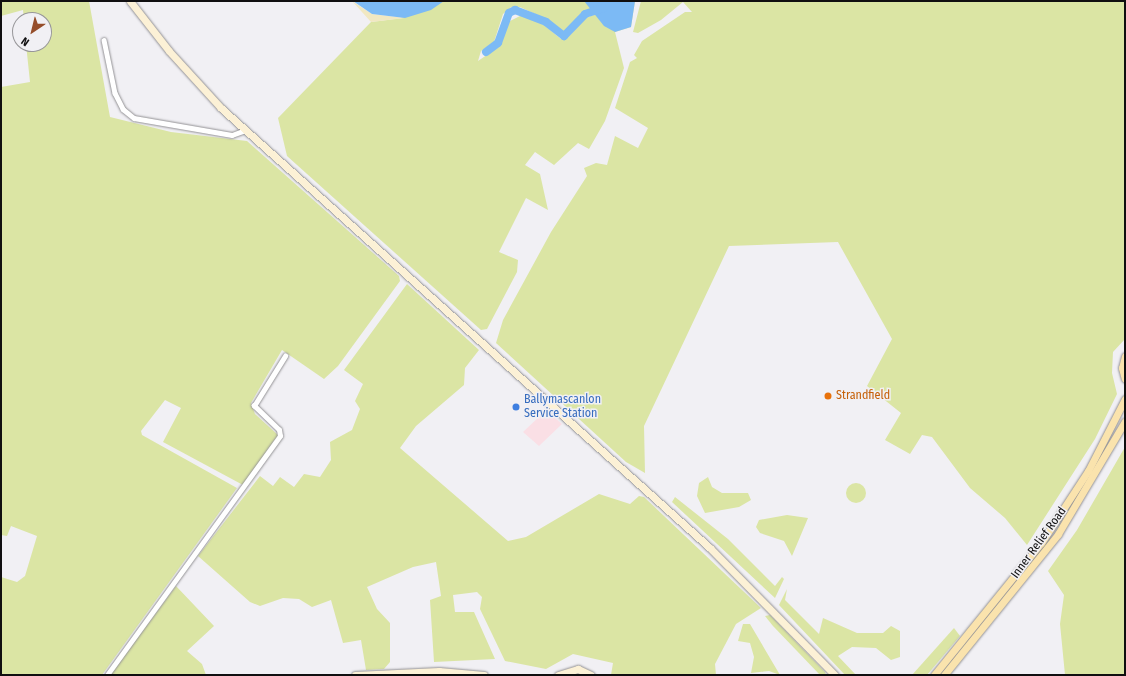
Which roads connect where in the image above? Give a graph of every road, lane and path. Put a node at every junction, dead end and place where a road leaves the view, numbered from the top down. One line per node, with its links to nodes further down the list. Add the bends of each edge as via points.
1 (130, 1): 3 (main road, via 191,77)
2 (104, 40): 3 (street, via 115,93 122,109 134,118 232,136)
3 (246, 130): 14 (main road, via 710,548)
4 (285, 356): 9 (street, via 254,406 279,430 280,436)
5 (1125, 356): 6 (main road, via 1122,368)
6 (1125, 379)
7 (1125, 399): 15 (main road, Inner Relief Road, via 1088,471 1041,543)
8 (1125, 421): 16 (main road, Inner Relief Road, via 1058,534)
9 (106, 675)
10 (355, 675): 11 (main road, via 434,672)
11 (484, 675)
12 (558, 675): 13 (main road, via 578,668)
13 (591, 675)
14 (835, 675)
15 (934, 675)
16 (944, 675)

